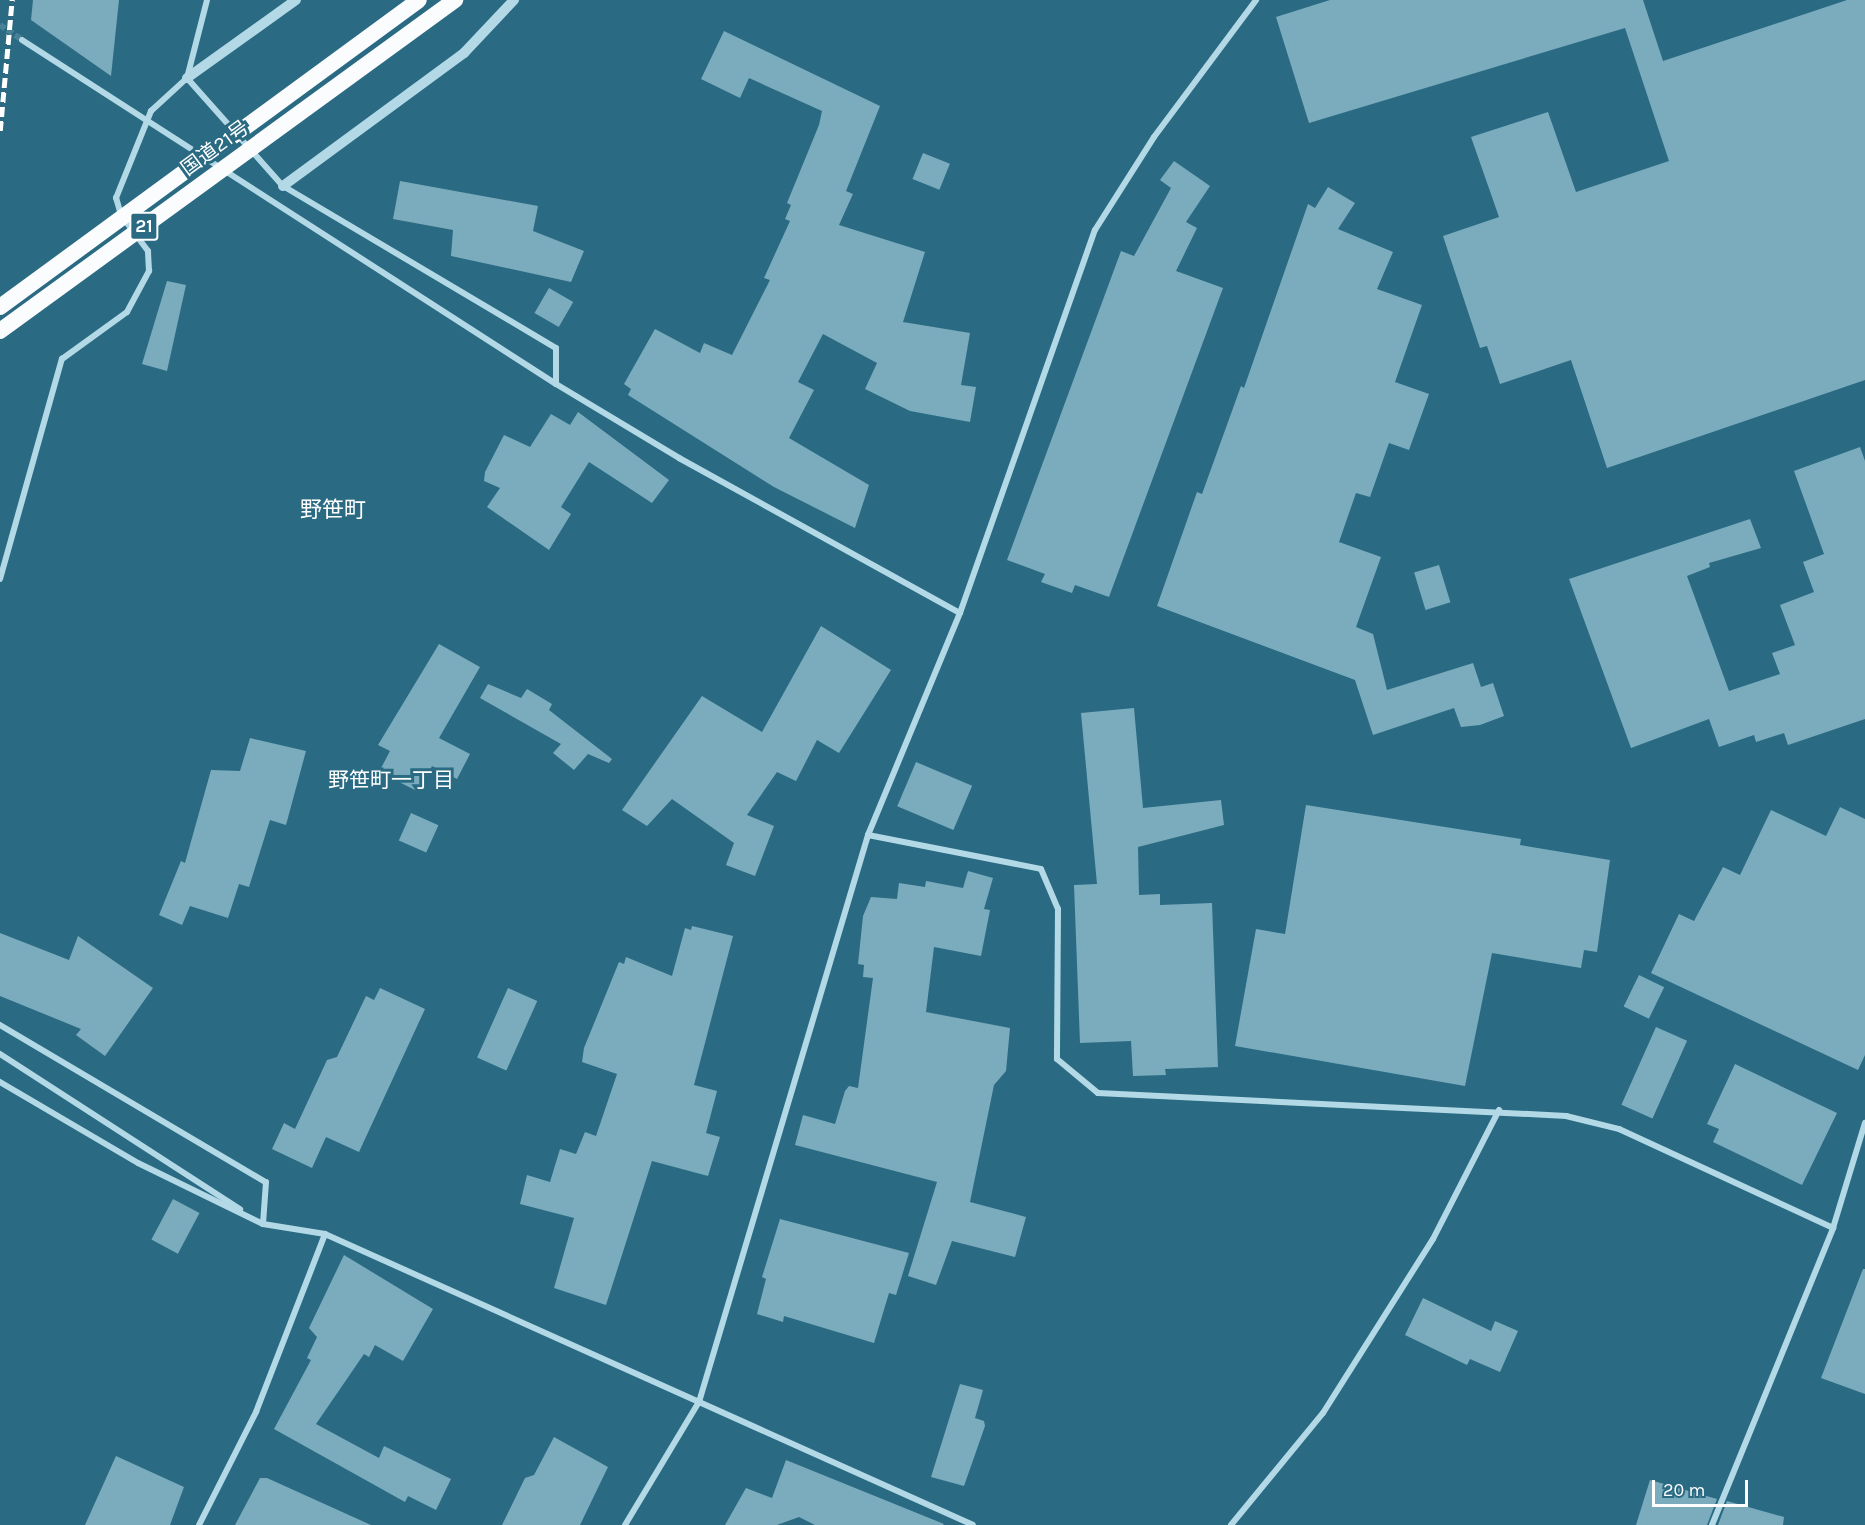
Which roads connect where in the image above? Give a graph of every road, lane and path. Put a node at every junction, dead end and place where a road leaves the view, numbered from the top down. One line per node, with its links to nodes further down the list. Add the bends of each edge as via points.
1 (207, 0): 8 (street)
2 (296, 0): 8 (street)
3 (419, 0): 10 (highway, 国道21号 / 21)
4 (455, 0): 11 (highway, 国道21号 / 21)
5 (514, 0): 9 (street, via 464,53)
6 (1256, 0): 14 (street, via 1154,137 1095,230)
7 (22, 40): 12 (street)
8 (187, 78): 9 (street); 13 (street, via 151,111 116,198 121,215 148,251 149,271 127,312 62,359)
9 (283, 186): 12 (street, via 556,348)
10 (0, 307)
11 (0, 332)
12 (556, 384): 14 (street, via 679,458)
13 (0, 579)
14 (960, 613): 15 (street)
15 (868, 835): 19 (street, via 1041,869 1058,909 1057,1059 1098,1093); 24 (street)
16 (0, 1025): 21 (street, via 266,1182)
17 (0, 1054): 21 (street)
18 (0, 1082): 21 (street, via 138,1163)
19 (1499, 1110): 22 (street, via 1566,1116 1619,1129); 28 (street, via 1433,1239 1323,1413)
20 (1865, 1123): 22 (street)
21 (263, 1224): 23 (street)
22 (1833, 1228): 29 (street)
23 (325, 1234): 24 (street); 25 (street, via 256,1412)
24 (699, 1402): 26 (street); 27 (street)
25 (199, 1525)
26 (625, 1525)
27 (973, 1525)
28 (1231, 1525)
29 (1712, 1525)

